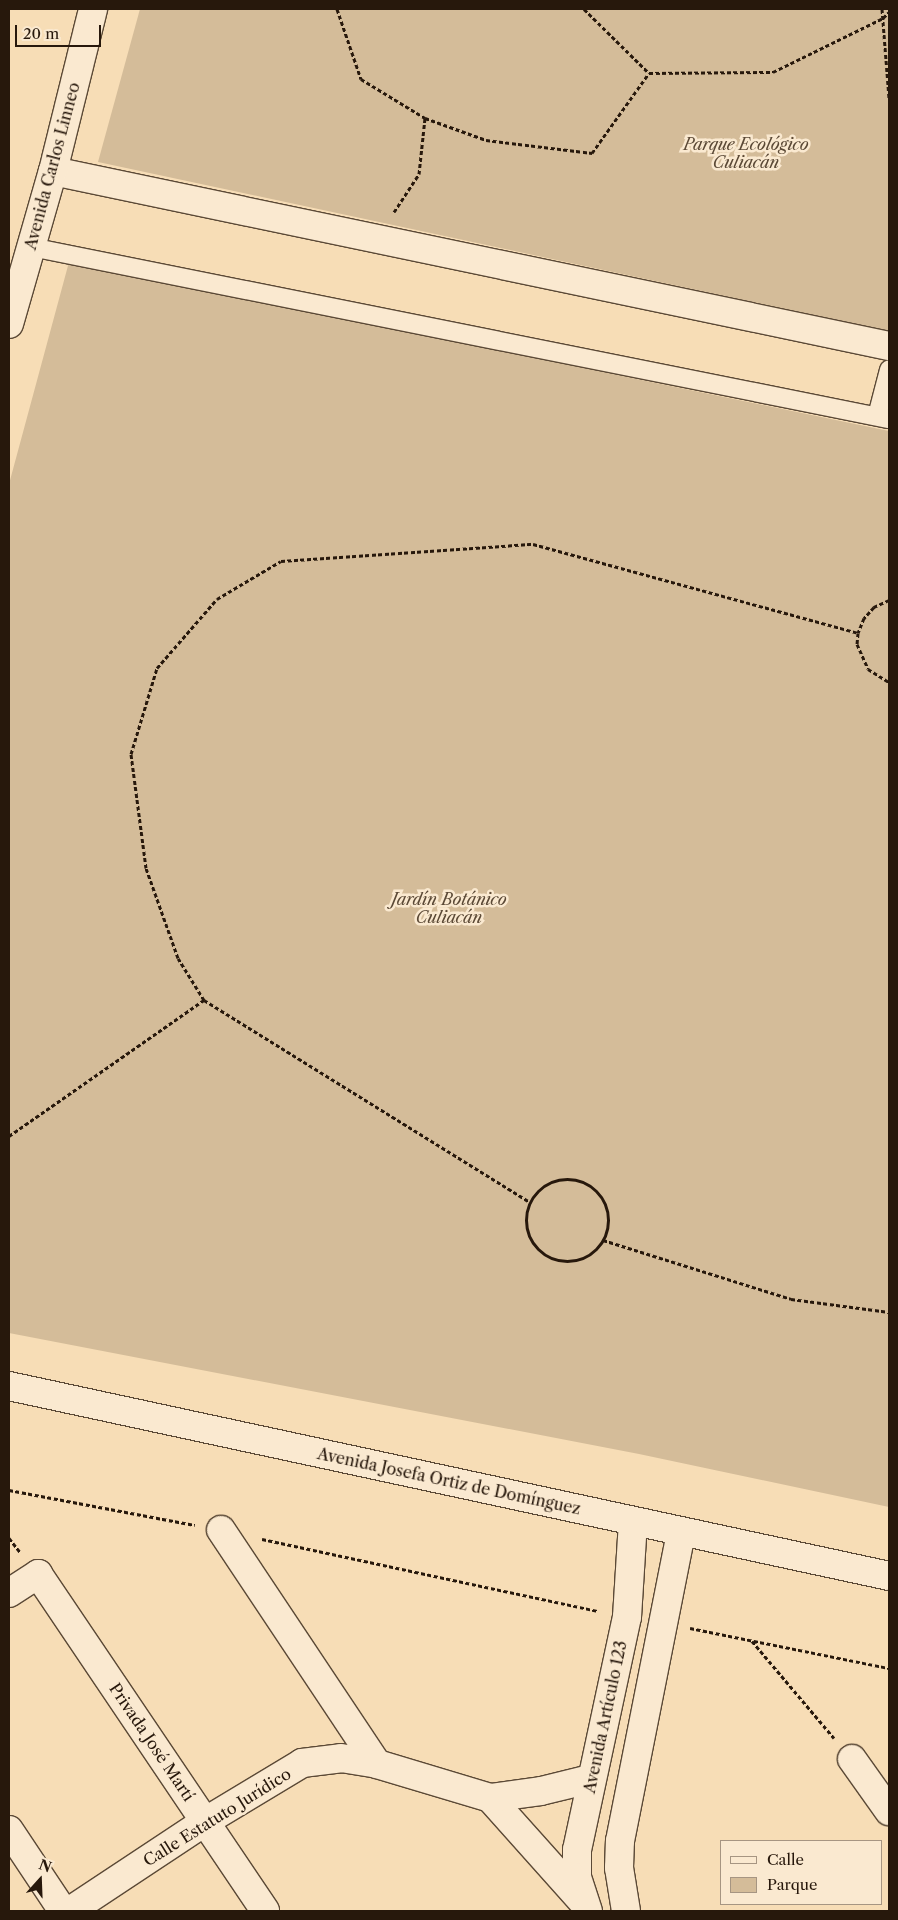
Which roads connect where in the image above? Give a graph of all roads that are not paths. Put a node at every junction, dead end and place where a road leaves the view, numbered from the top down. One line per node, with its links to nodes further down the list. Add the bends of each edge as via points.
1 (93, 9): 2 (street, Avenida Carlos Linneo)
2 (52, 171): 3 (street, Avenida Carlos Linneo); 5 (street)
3 (31, 247): 4 (street, Avenida Carlos Linneo); 7 (lane)
4 (9, 324)
5 (889, 346)
6 (889, 370): 7 (lane)
7 (883, 417)
8 (9, 1386): 9 (street, Avenida Josefa Ortiz de Domínguez)
9 (633, 1521): 11 (street, Avenida Josefa Ortiz de Domínguez); 16 (street, Avenida Artículo 123, via 627,1617)
10 (221, 1530): 15 (street)
11 (681, 1532): 12 (street, Avenida Josefa Ortiz de Domínguez); 25 (street, via 620,1842 619,1868)
12 (889, 1576)
13 (9, 1592): 19 (street, Privada José Martí, via 38,1574)
14 (852, 1759): 18 (street)
15 (377, 1764): 17 (street, Calle Estatuto Jurídico); 19 (street, Calle Estatuto Jurídico, via 341,1758 302,1764)
16 (590, 1779): 17 (street, via 541,1791); 21 (street, Avenida Artículo 123, via 577,1850 577,1877)
17 (490, 1798): 21 (street)
18 (889, 1811)
19 (206, 1821): 23 (street, Calle Estatuto Jurídico); 24 (street, Privada José Martí)
20 (9, 1830): 22 (street)
21 (587, 1908)
22 (63, 1911)
23 (70, 1911)
24 (264, 1911)
25 (626, 1911)

